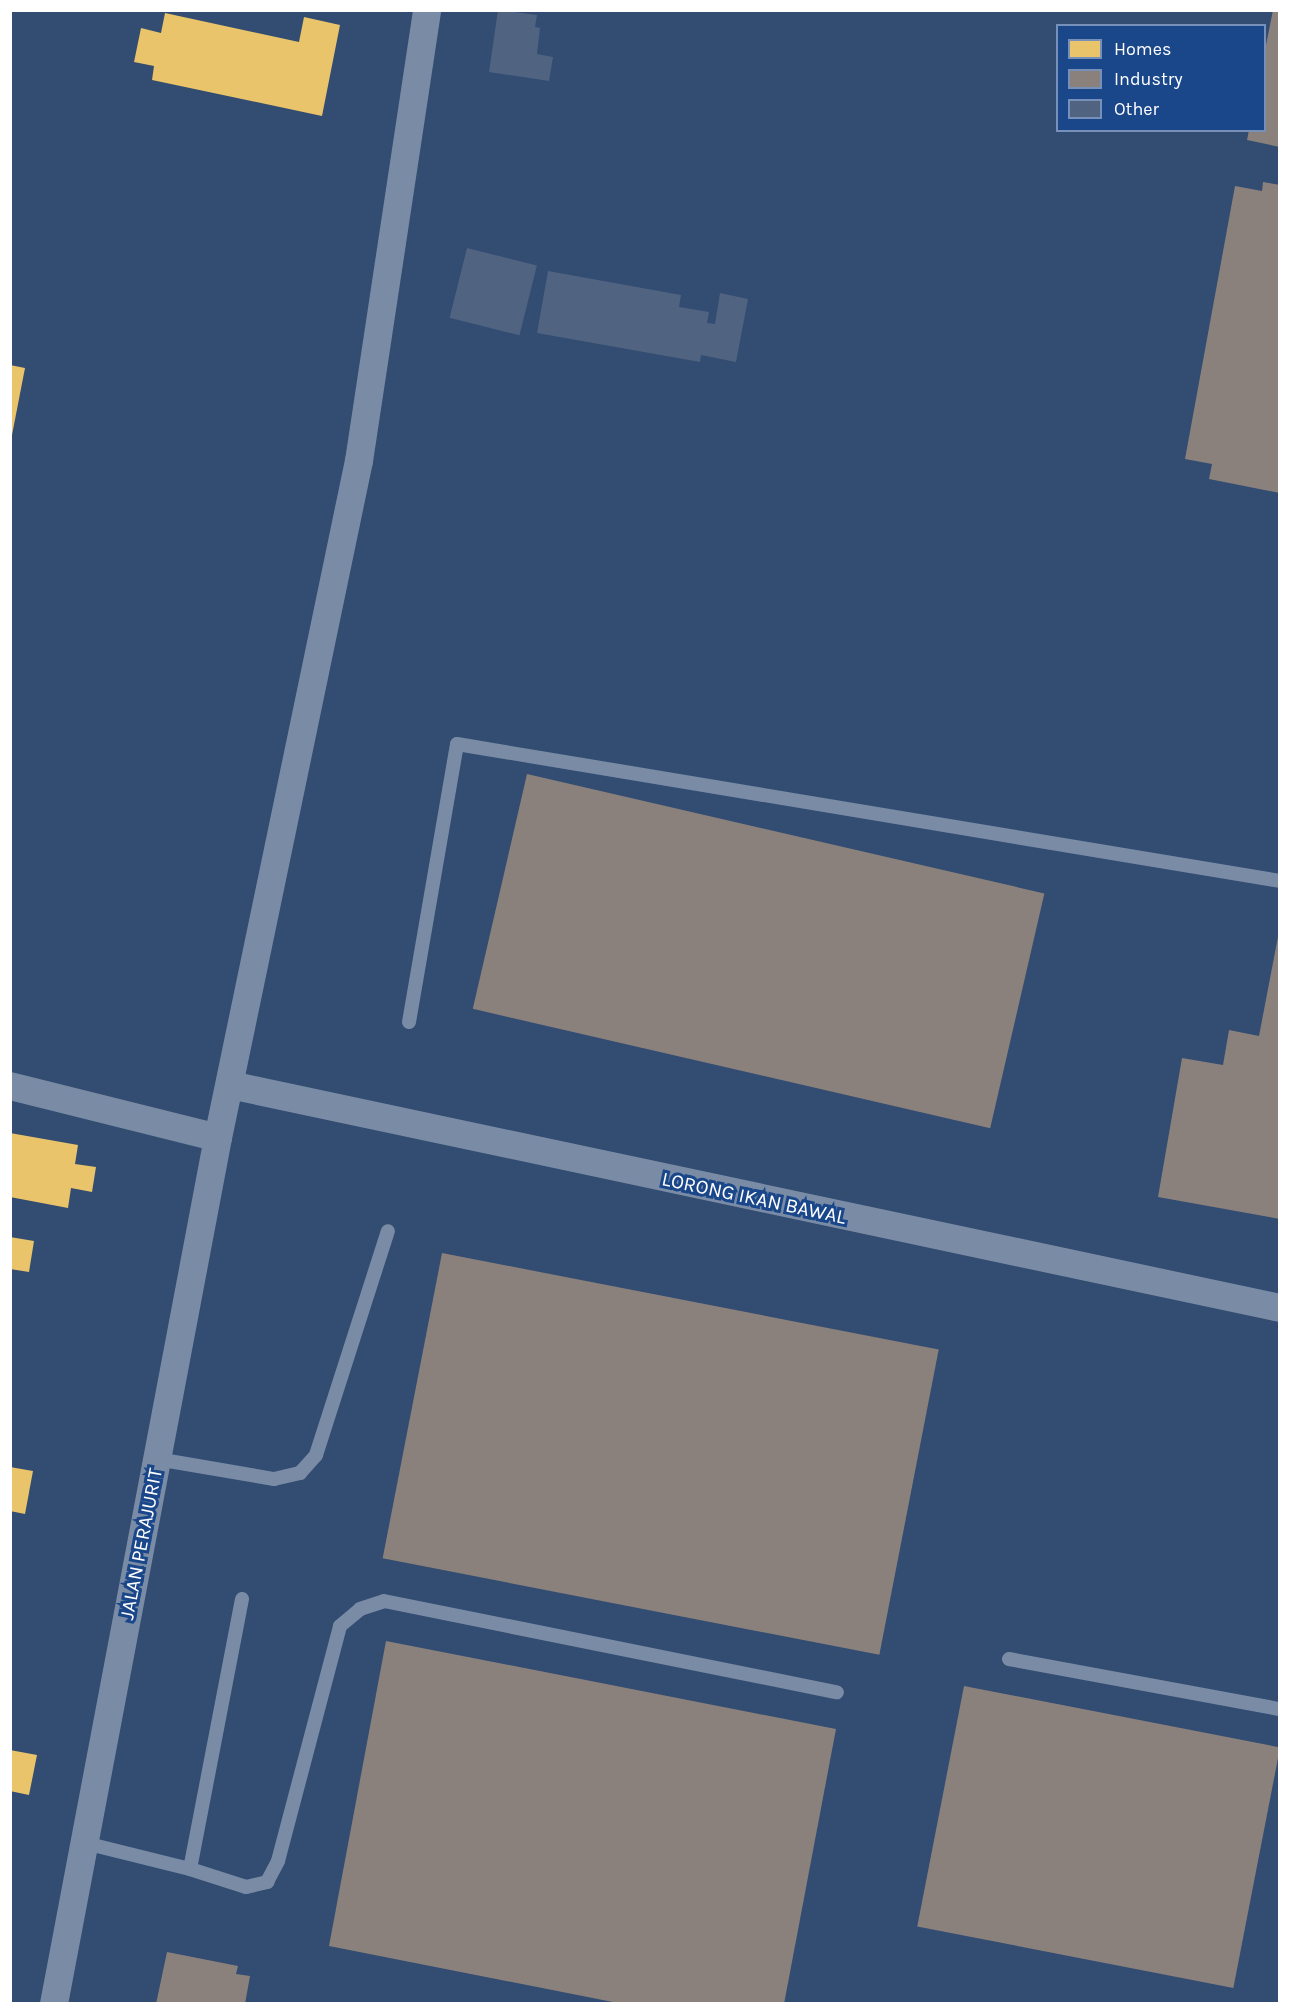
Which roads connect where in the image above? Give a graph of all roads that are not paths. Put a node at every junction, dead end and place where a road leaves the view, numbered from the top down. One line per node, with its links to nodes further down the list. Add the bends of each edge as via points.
1 (427, 10): 4 (street, JALAN PERAJURIT, via 359,461)
2 (1280, 881): 3 (lane, via 457,744)
3 (409, 1022)
4 (230, 1085): 6 (street, JALAN PERAJURIT); 8 (street, LORONG IKAN BAWAL)
5 (10, 1086): 6 (street)
6 (218, 1138): 9 (street, JALAN PERAJURIT)
7 (388, 1232): 9 (lane, via 316,1455 300,1473 274,1479)
8 (1280, 1308)
9 (157, 1459): 14 (street, JALAN PERAJURIT)
10 (242, 1599): 15 (lane)
11 (1009, 1659): 13 (lane)
12 (837, 1692): 15 (lane, via 384,1601 360,1609 340,1626 278,1861 267,1882 246,1887)
13 (1280, 1709)
14 (85, 1843): 15 (lane); 16 (street, JALAN PERAJURIT)
15 (190, 1869)
16 (54, 2004)

